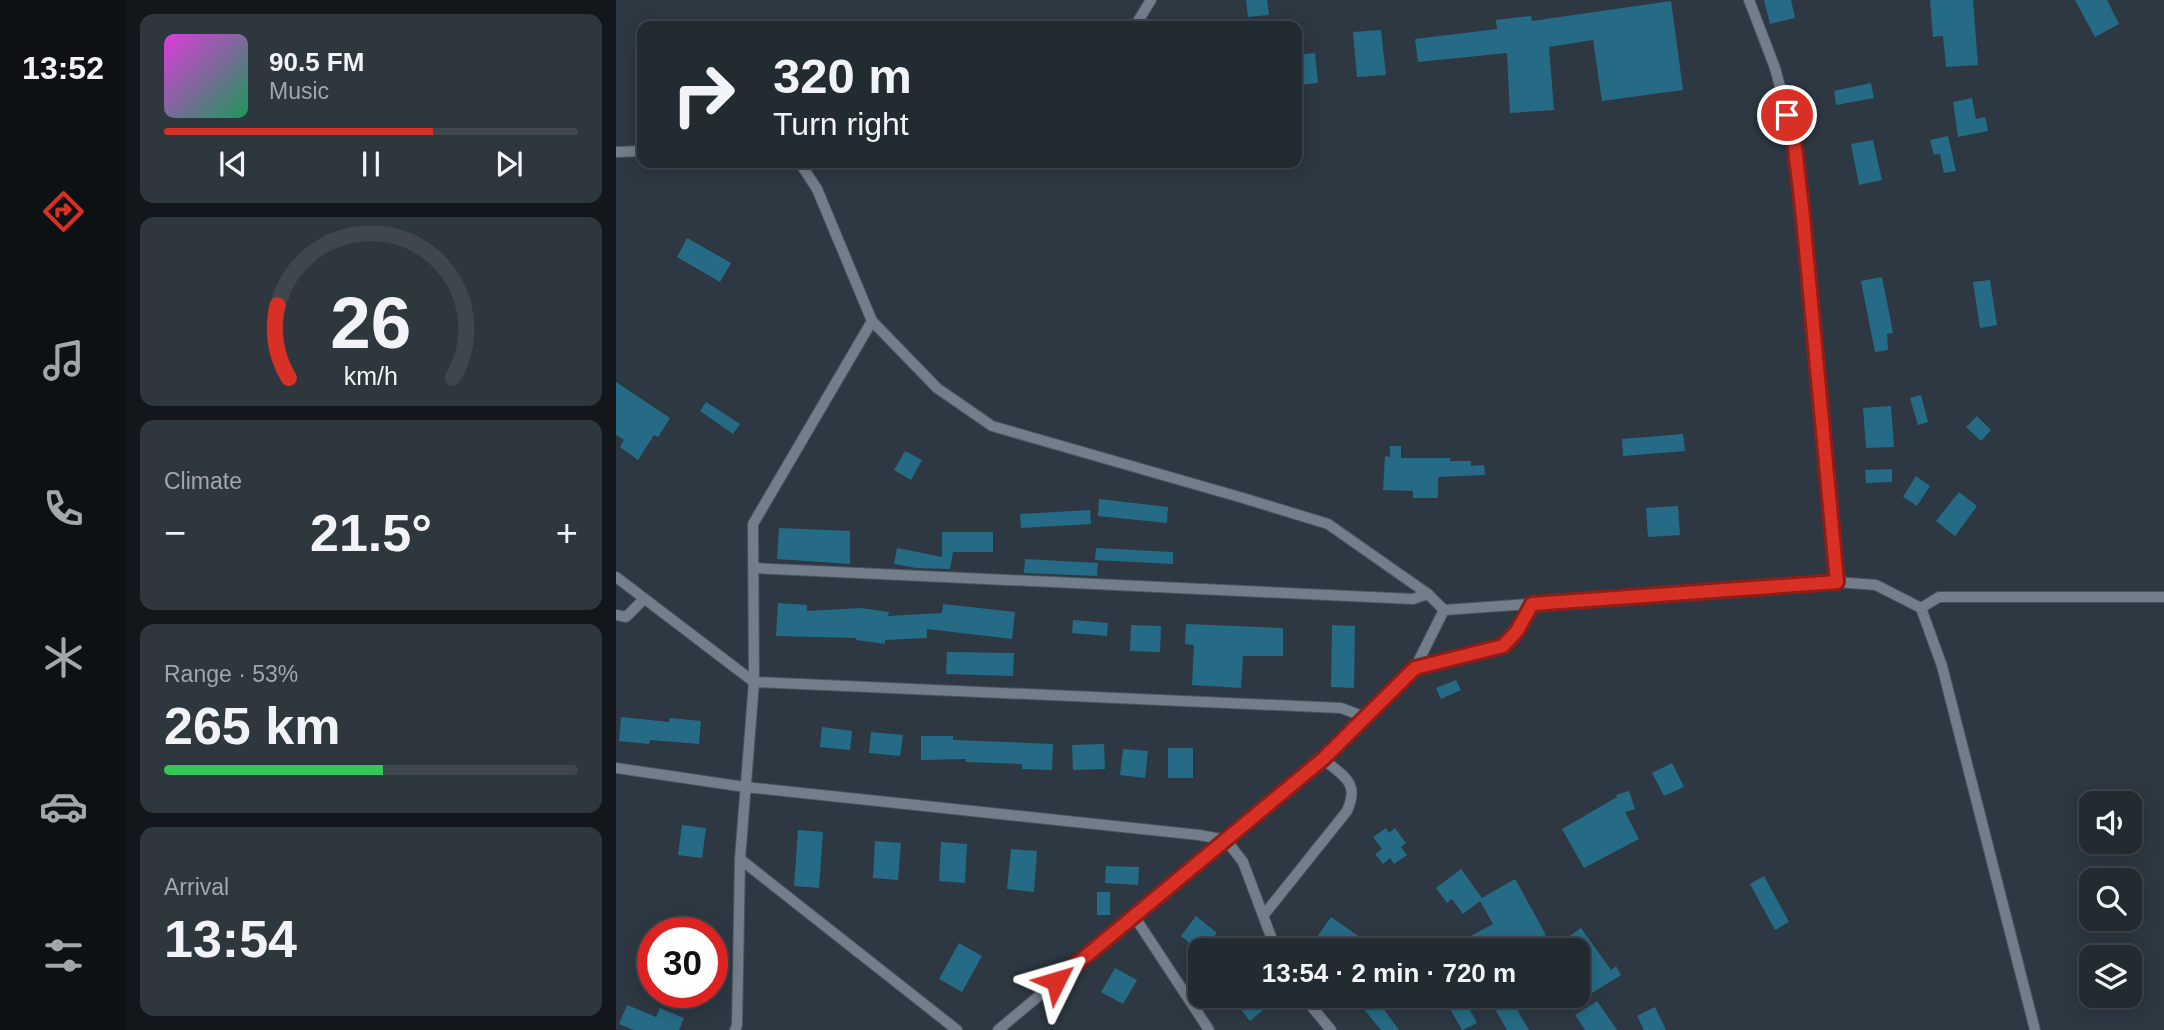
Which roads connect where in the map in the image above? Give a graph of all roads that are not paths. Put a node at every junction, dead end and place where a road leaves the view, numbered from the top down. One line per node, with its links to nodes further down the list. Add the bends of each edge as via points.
1 (1151, 0): 3 (street)
2 (1749, 0): 10 (street, via 1775,68 1794,139)
3 (1138, 21)
4 (637, 151): 5 (street)
5 (616, 152)
6 (803, 168): 7 (street, via 817,189)
7 (872, 321): 8 (street, via 753,524); 11 (street, via 937,388 992,426 1328,524)
8 (753, 568): 11 (street, via 1413,599); 19 (street)
9 (616, 577): 13 (street)
10 (1837, 582): 14 (street); 15 (street, via 1876,585)
11 (1428, 594): 16 (street)
12 (2164, 597): 15 (street, via 1940,597)
13 (644, 599): 17 (street, via 626,617); 19 (street)
14 (1532, 604): 16 (street); 18 (street, via 1503,646)
15 (1921, 608): 35 (street, via 1942,666)
16 (1444, 610): 18 (street)
17 (616, 615)
18 (1415, 668): 20 (street)
19 (754, 682): 20 (street, via 1340,708); 23 (street)
20 (1365, 717): 21 (street)
21 (1323, 759): 24 (street); 27 (street, via 1347,779 1354,797)
22 (616, 768): 23 (street)
23 (745, 787): 24 (street); 25 (street)
24 (1226, 840): 26 (street); 27 (street, via 1243,862)
25 (740, 859): 30 (street); 31 (street)
26 (1134, 916): 32 (street); 33 (street)
27 (1263, 916): 28 (street)
28 (1271, 938)
29 (1313, 1008): 34 (street)
30 (735, 1030)
31 (957, 1030)
32 (998, 1030)
33 (1209, 1030)
34 (1331, 1030)
35 (2035, 1030)

